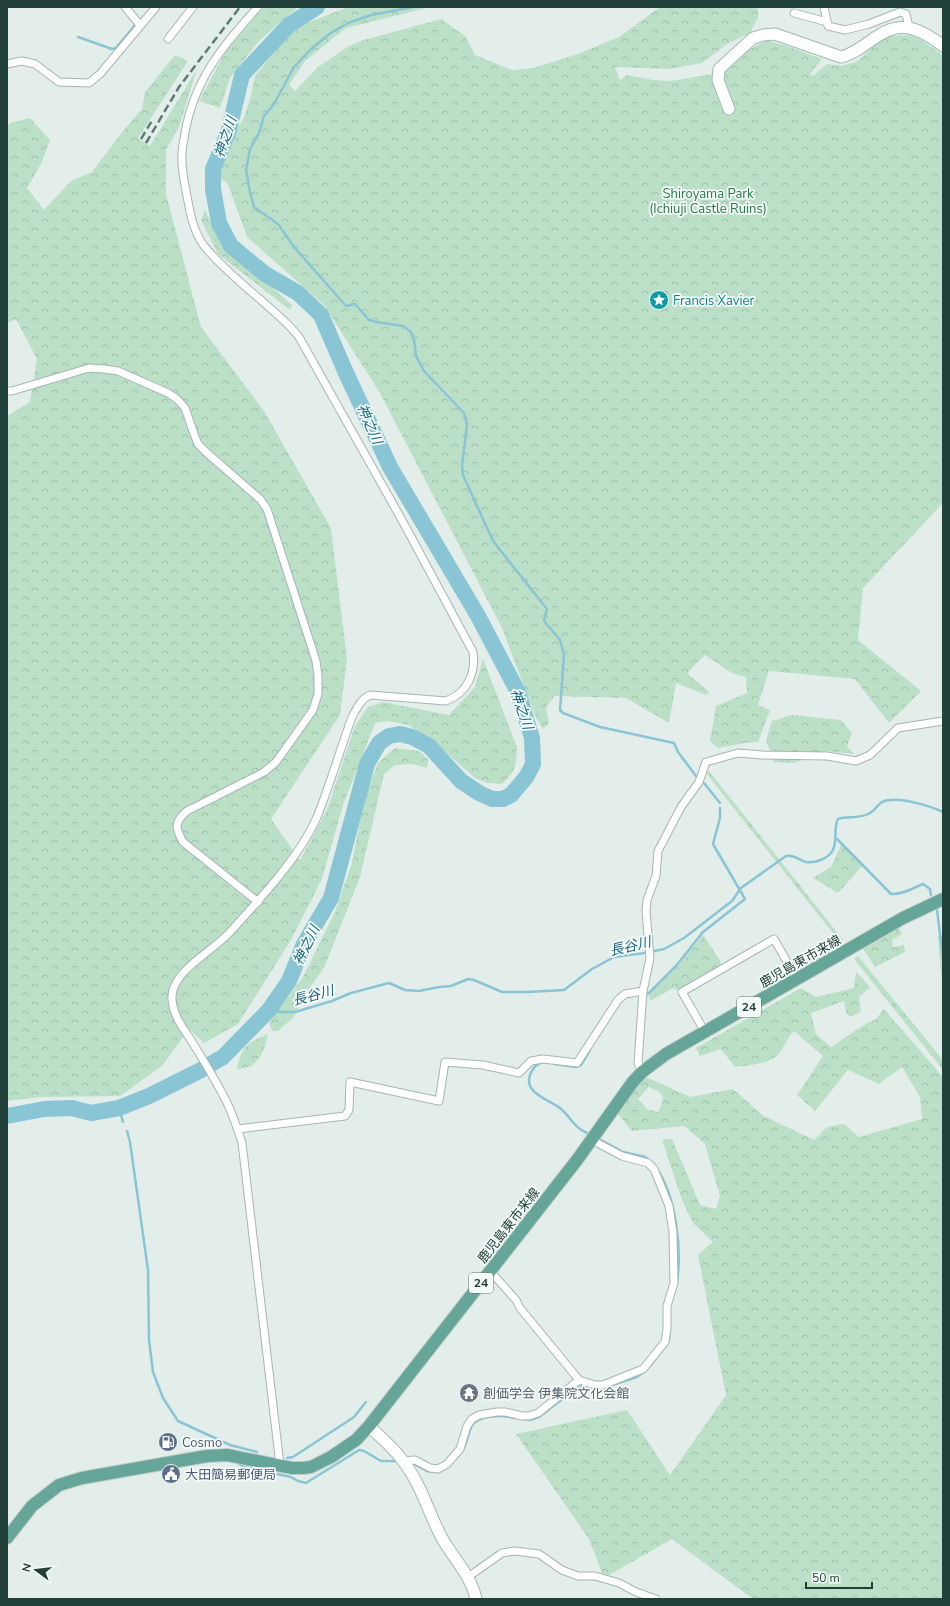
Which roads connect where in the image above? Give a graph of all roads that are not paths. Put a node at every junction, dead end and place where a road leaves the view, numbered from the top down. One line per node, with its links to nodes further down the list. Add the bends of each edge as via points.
1 (125, 7): 8 (street)
2 (156, 7): 8 (street)
3 (193, 7): 10 (street)
4 (258, 7): 17 (street, via 219,52 192,102 182,154 189,207 197,234 204,246 299,337 403,522 473,652 474,660 468,684 456,698 446,701 370,695 365,697 352,717 316,818 291,860)
5 (824, 7): 7 (street)
6 (794, 13): 7 (street)
7 (827, 22): 9 (street, via 828,26 845,30 900,12 906,14)
8 (140, 25): 12 (street, via 90,83 60,82 35,64 22,61)
9 (909, 28): 11 (street, via 929,35); 13 (street, via 895,28 882,33 857,51 841,57 775,34 753,38 719,69 718,80)
10 (168, 38)
11 (943, 46)
12 (7, 64)
13 (729, 109)
14 (7, 391): 17 (street, via 89,368 104,368 118,371 168,393 185,408 198,444 206,454 260,499 267,509 316,661 318,694 313,710 276,762 264,772 187,811 176,825 183,842)
15 (943, 721): 19 (street, via 898,728 870,755 856,761 827,756 738,753 706,762 699,782 681,807 658,851 656,876 646,911 650,958)
16 (943, 899): 18 (main road, 鹿児島東市来線 / 24, via 903,918)
17 (258, 902): 22 (street, via 222,941 178,978 172,997 173,1008 181,1026 223,1094)
18 (797, 979): 20 (main road, 鹿児島東市来線 / 24); 20 (street, via 774,939 682,992)
19 (642, 991): 21 (street, via 638,1063); 22 (street, via 625,994 618,1000 577,1063 543,1059 531,1062 519,1073 483,1065 445,1062 439,1101 350,1082 349,1110 345,1116)
20 (705, 1032): 21 (main road, 鹿児島東市来線 / 24, via 666,1054)
21 (642, 1072): 23 (main road, 鹿児島東市来線 / 24)
22 (238, 1129): 28 (street, via 242,1143)
23 (592, 1140): 24 (main road, 鹿児島東市来線 / 24); 25 (street, via 622,1156 648,1163 654,1170 669,1206 673,1232 674,1283 667,1306 665,1342 642,1369 603,1385)
24 (490, 1271): 25 (street); 26 (main road, 鹿児島東市来線 / 24)
25 (579, 1380): 27 (street, via 538,1413 522,1416 505,1412 475,1417 467,1426 460,1449 447,1464 430,1468 415,1460)
26 (369, 1426): 27 (street); 28 (main road, 鹿児島東市来線 / 24, via 344,1449 311,1467 292,1468)
27 (403, 1461): 30 (street, via 424,1496 435,1526)
28 (280, 1465): 29 (main road, 鹿児島東市来線 / 24, via 226,1455 207,1456 82,1478 59,1485 44,1496 32,1506)
29 (7, 1538)
30 (468, 1577): 31 (street); 32 (street, via 502,1553 521,1551 539,1554 562,1570 578,1576 595,1576 619,1582)
31 (476, 1599)
32 (656, 1599)

